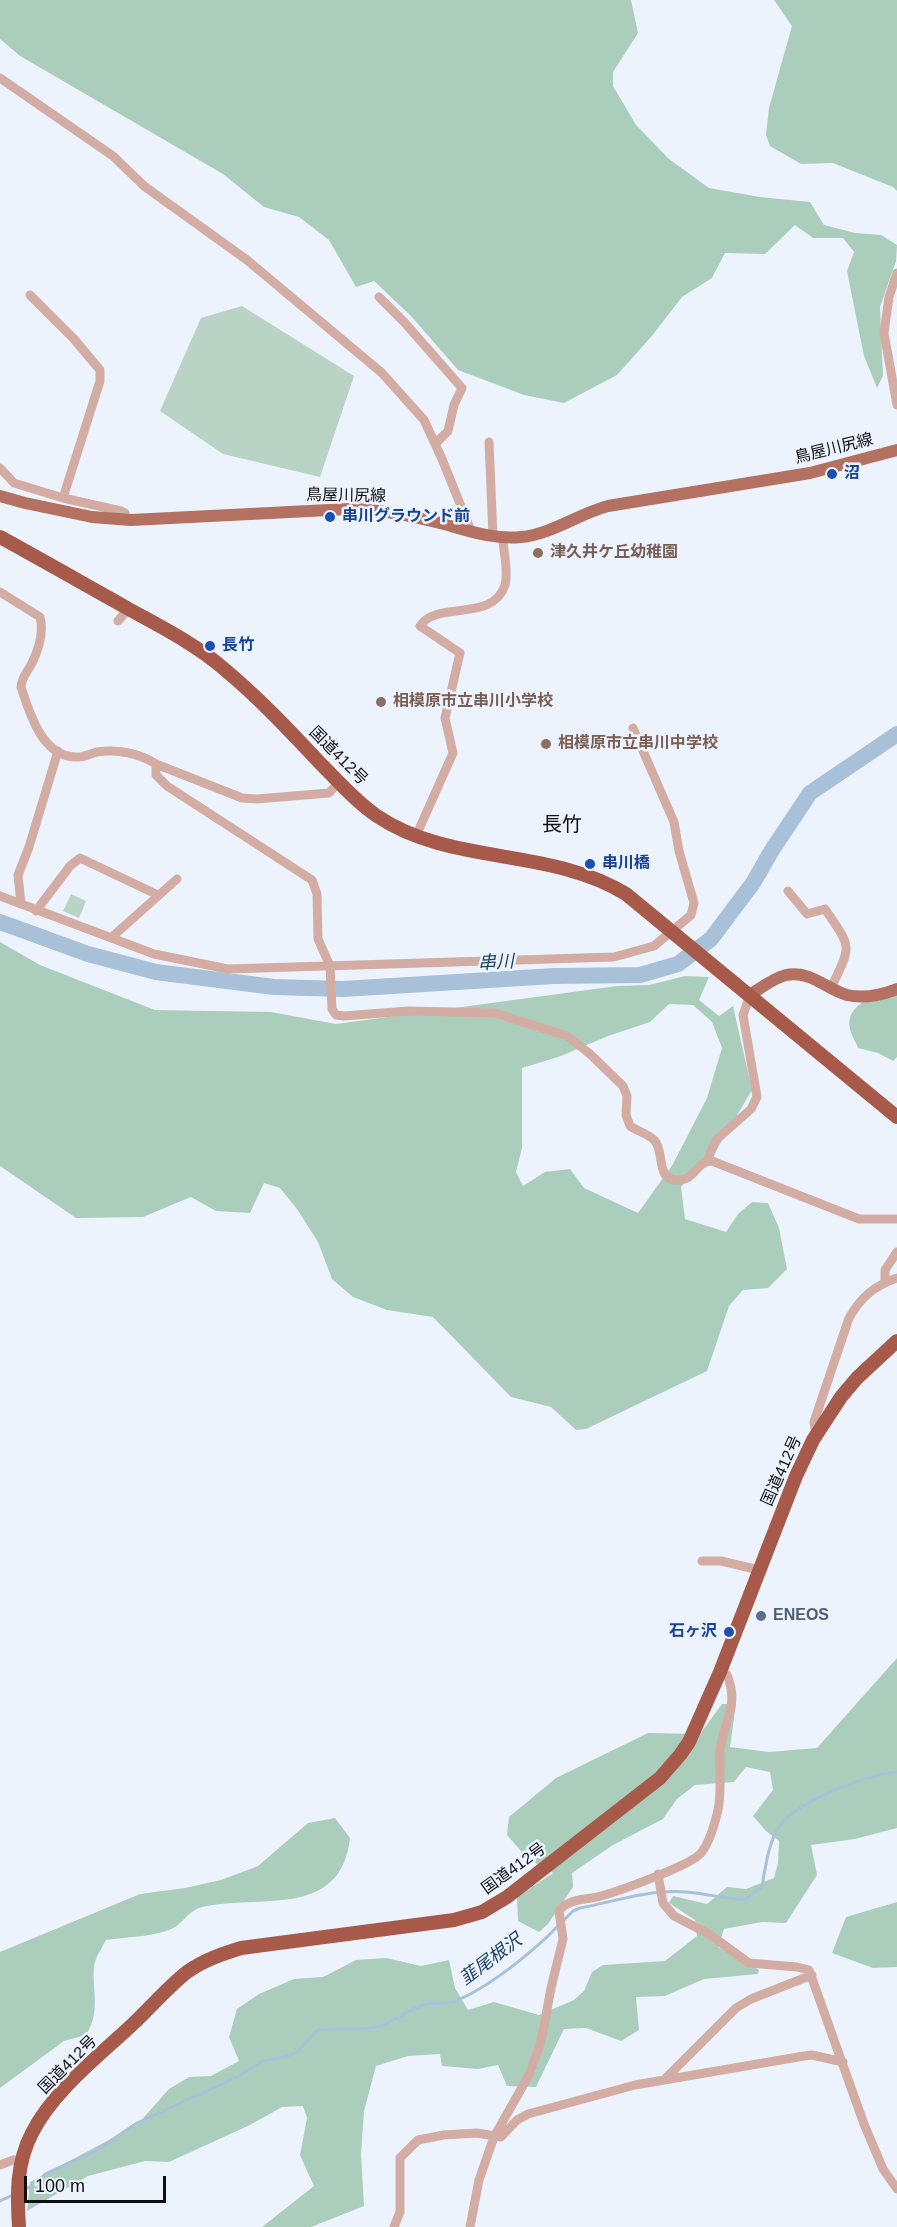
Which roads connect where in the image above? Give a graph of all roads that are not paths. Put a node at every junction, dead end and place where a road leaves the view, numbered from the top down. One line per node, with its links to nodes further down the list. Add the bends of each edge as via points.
1 (0, 78): 7 (street, via 113,156 144,186 247,260 374,366 424,420)
2 (897, 273): 5 (street, via 884,333)
3 (30, 295): 11 (street, via 100,370 100,381)
4 (379, 297): 7 (street, via 462,388 448,431)
5 (897, 405)
6 (489, 442): 15 (street)
7 (435, 444): 13 (street)
8 (897, 450): 15 (main road, 鳥屋川尻線, via 797,475 614,504 542,533)
9 (0, 468): 11 (street, via 14,483)
10 (0, 496): 12 (main road, 鳥屋川尻線, via 82,515)
11 (63, 498): 12 (street, via 121,511)
12 (126, 520): 13 (main road, 鳥屋川尻線, via 357,509 400,514)
13 (471, 531): 15 (main road, 鳥屋川尻線)
14 (0, 537): 17 (highway, 国道412号)
15 (498, 537): 23 (street, via 506,580 496,598 482,606 436,615 420,626 460,653 445,718 453,753)
16 (0, 592): 20 (street, via 40,617 38,646 21,687 44,742)
17 (128, 609): 18 (street); 22 (highway, 国道412号, via 222,667)
18 (118, 621)
19 (633, 728): 30 (street, via 674,822 694,903)
20 (58, 751): 21 (street, via 78,757 122,752); 28 (street, via 18,875)
21 (156, 764): 22 (street, via 242,798 329,793); 32 (street, via 156,775 167,786 312,880 317,894 318,939)
22 (339, 782): 23 (highway, 国道412号, via 376,815)
23 (416, 836): 30 (highway, 国道412号, via 589,876 626,894)
24 (177, 879): 26 (street)
25 (788, 891): 33 (street, via 807,914 825,909 845,939 845,958)
26 (158, 895): 29 (street, via 81,858 69,866); 31 (street)
27 (0, 897): 28 (street)
28 (21, 904): 29 (street)
29 (36, 911): 31 (street)
30 (675, 935): 32 (street, via 654,946 614,957); 35 (highway)
31 (112, 937): 32 (street, via 154,954 228,969)
32 (330, 968): 37 (street, via 332,1009 336,1015 408,1011 495,1014 567,1036 623,1086 630,1126 655,1141 668,1177 688,1178)
33 (831, 988): 34 (main road, via 860,997); 35 (main road, via 811,977 791,974)
34 (897, 989)
35 (750, 995): 36 (highway); 37 (street, via 743,1015 758,1097 751,1109 716,1140)
36 (897, 1117)
37 (707, 1161): 38 (street, via 859,1219)
38 (897, 1219)
39 (897, 1252): 41 (street, via 885,1270)
40 (897, 1278): 41 (street)
41 (885, 1282): 43 (street, via 862,1297 849,1318 814,1422)
42 (897, 1341): 43 (highway, 国道412号, via 857,1378)
43 (816, 1435): 45 (highway, 国道412号)
44 (702, 1561): 45 (street)
45 (759, 1570): 46 (highway, 国道412号)
46 (720, 1672): 47 (street, via 727,1675 733,1698 720,1750 717,1815 701,1853); 52 (highway, 国道412号, via 689,1742 660,1778 507,1897 482,1912 454,1920 241,1948 214,1956 187,1972 71,2083 32,2132)
47 (659, 1879): 48 (street, via 662,1899 674,1916 709,1934 749,1963 797,1967); 51 (street, via 562,1907 558,1916 563,1939 541,2042 529,2075)
48 (812, 1975): 49 (street); 50 (street, via 736,2008)
49 (843, 2062): 50 (street, via 812,2055); 54 (street, via 873,2146)
50 (664, 2080): 51 (street, via 540,2110 517,2120 501,2137)
51 (494, 2136): 56 (street, via 477,2133 418,2140 403,2153 399,2164 400,2212); 57 (street, via 479,2181)
52 (21, 2160): 53 (street); 55 (highway, 国道412号)
53 (0, 2165)
54 (897, 2189)
55 (19, 2227)
56 (393, 2227)
57 (470, 2227)

